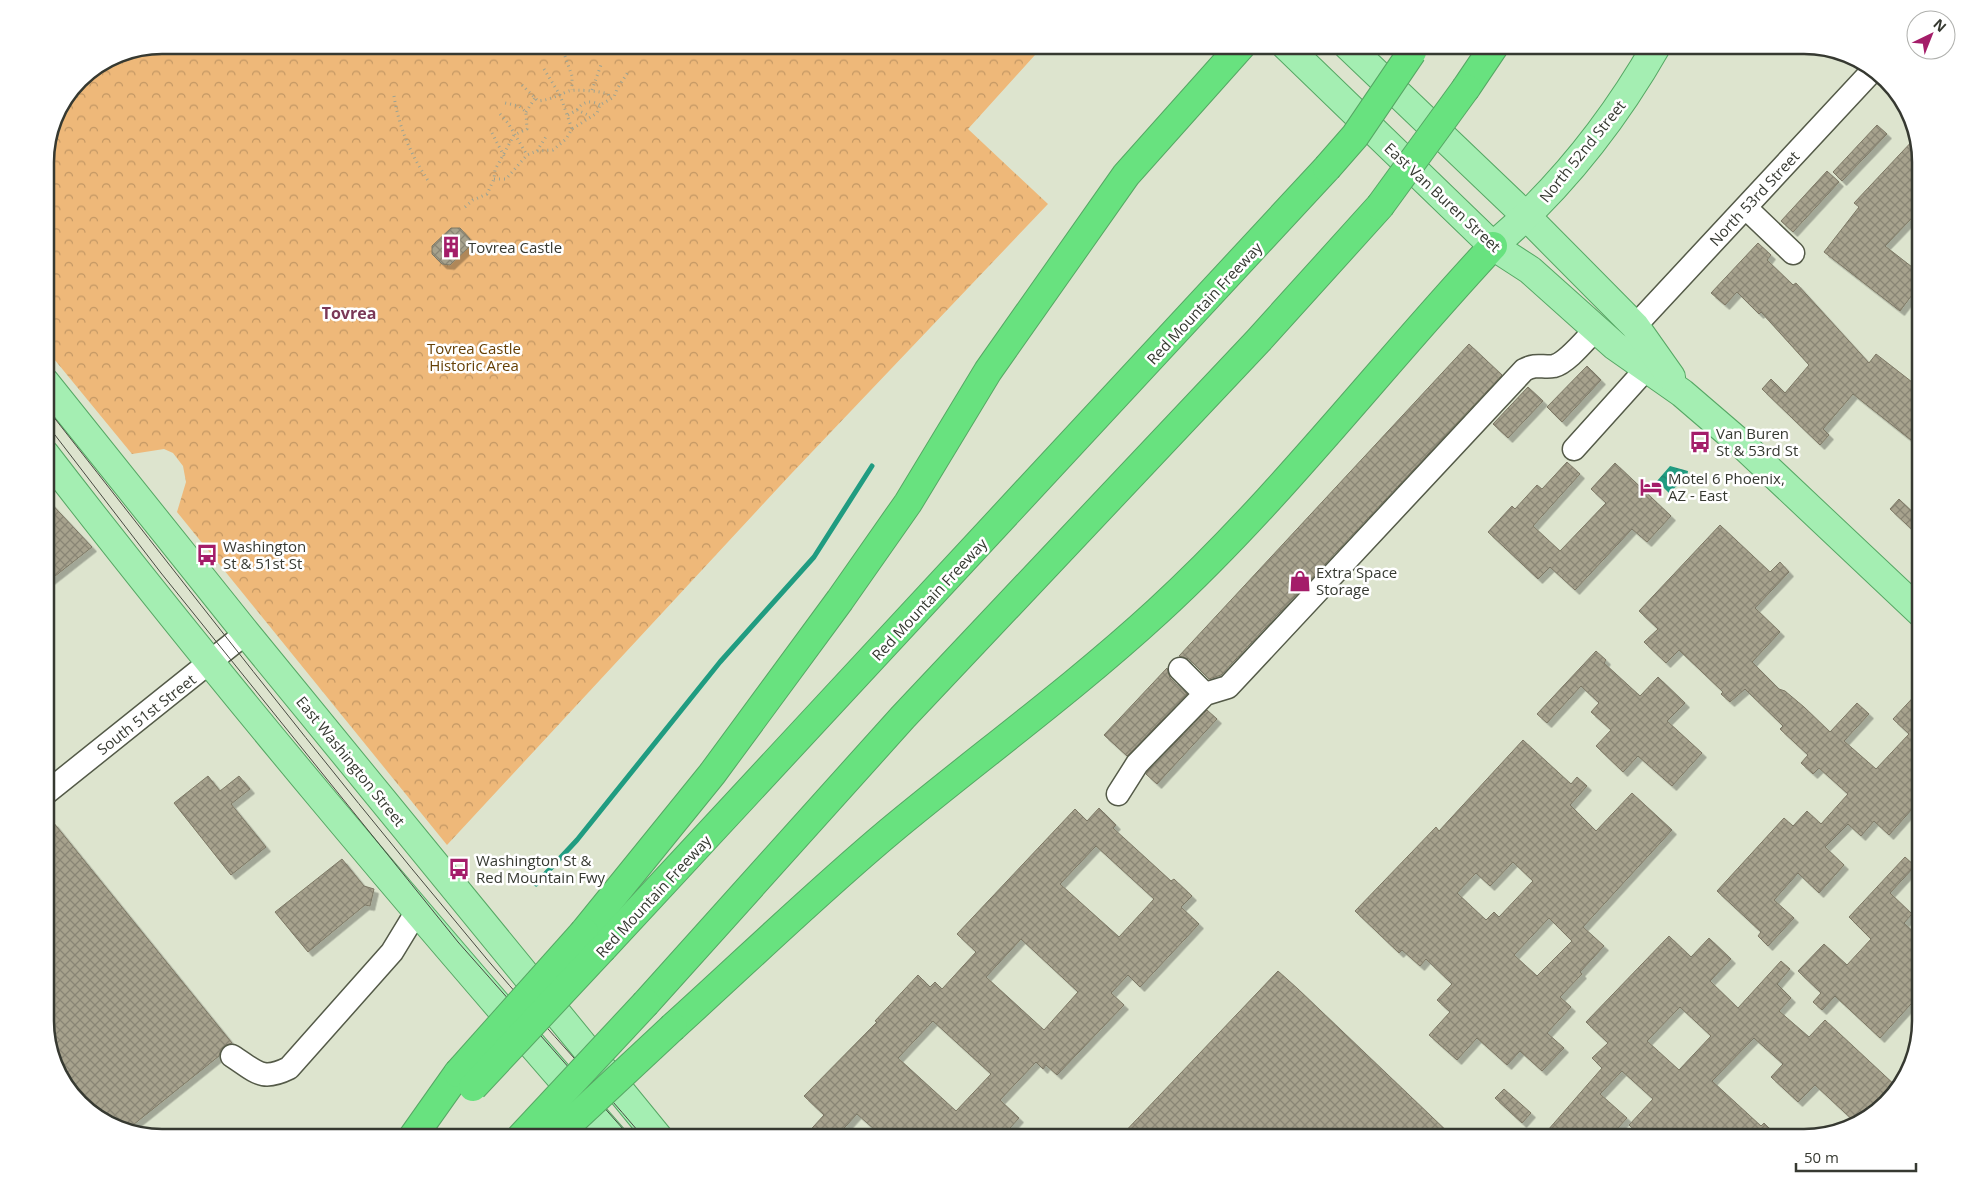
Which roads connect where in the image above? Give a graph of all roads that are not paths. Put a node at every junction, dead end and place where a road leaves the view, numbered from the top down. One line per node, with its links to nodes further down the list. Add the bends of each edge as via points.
1 (1234, 54): 27 (highway, via 1126,175 988,371 908,503)
2 (1293, 54): 10 (main road, East Van Buren Street)
3 (1357, 54): 9 (main road, East Van Buren Street)
4 (1411, 54): 27 (highway, Red Mountain Freeway, bridge, via 1355,136 1327,168)
5 (1489, 54): 32 (highway, bridge, via 1380,206 1258,341 902,717)
6 (1651, 54): 9 (main road, North 52nd Street, via 1609,123)
7 (1868, 75): 8 (street, North 53rd Street)
8 (1746, 208): 11 (street); 12 (street, North 53rd Street)
9 (1527, 217): 10 (main road, North 52nd Street); 12 (main road, East Van Buren Street)
10 (1493, 246): 13 (main road, East Van Buren Street, via 1530,270); 33 (highway, bridge, via 1280,486 1158,611 1087,673 888,834)
11 (1792, 253)
12 (1635, 326): 16 (main road, East Van Buren Street)
13 (1596, 329): 14 (main road, East Van Buren Street); 23 (street, via 1564,361 1554,366 1540,364 1524,370 1228,688)
14 (1647, 368): 16 (main road, East Van Buren Street); 17 (street)
15 (54, 393): 20 (main road, East Washington Street)
16 (1682, 393): 19 (main road, East Van Buren Street, via 1746,448)
17 (1574, 449)
18 (54, 466): 21 (main road)
19 (1912, 605)
20 (246, 633): 21 (street, South 51st Street); 35 (main road, East Washington Street)
21 (209, 663): 24 (street, South 51st Street); 26 (main road)
22 (1180, 669): 23 (street)
23 (1205, 694): 25 (street, via 1137,764)
24 (54, 787)
25 (1118, 794)
26 (417, 911): 28 (street, via 392,952 289,1068 273,1076 260,1074); 34 (main road)
27 (594, 940): 29 (highway, Red Mountain Freeway, bridge)
28 (232, 1056)
29 (465, 1080): 30 (highway); 31 (highway, Red Mountain Freeway)
30 (420, 1129)
31 (429, 1129)
32 (528, 1129)
33 (564, 1129)
34 (605, 1129)
35 (652, 1129)

